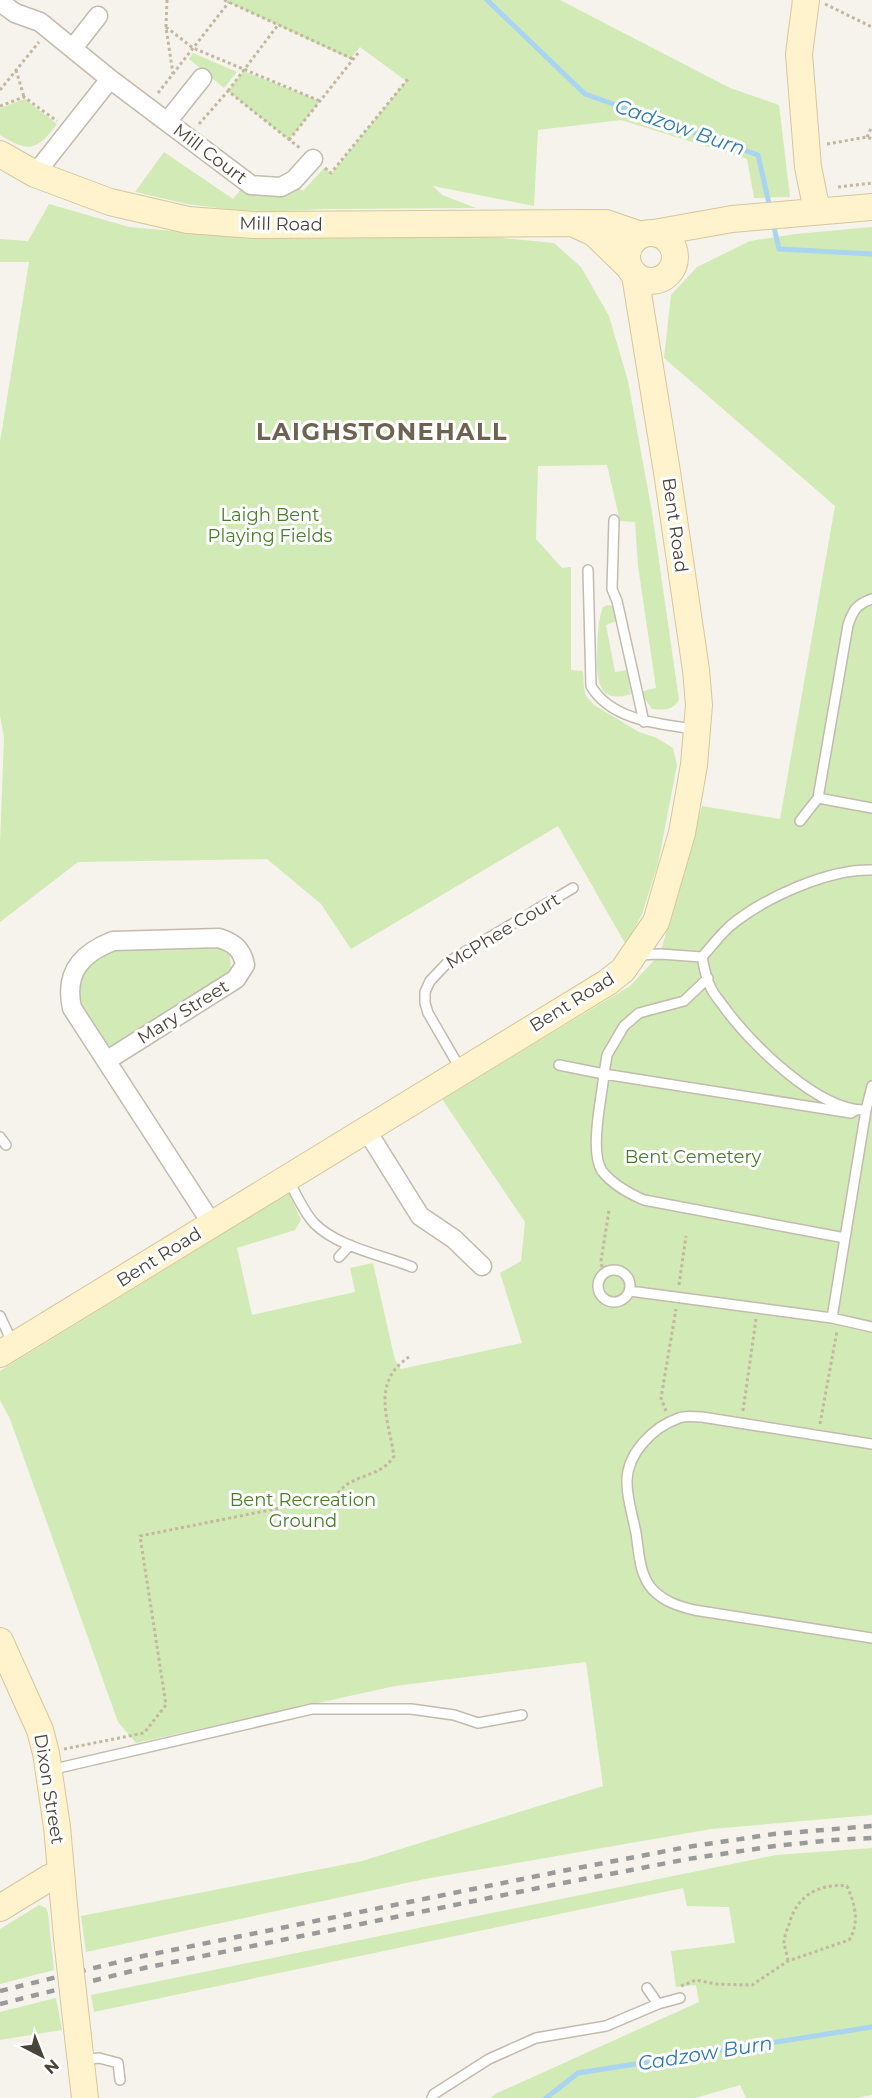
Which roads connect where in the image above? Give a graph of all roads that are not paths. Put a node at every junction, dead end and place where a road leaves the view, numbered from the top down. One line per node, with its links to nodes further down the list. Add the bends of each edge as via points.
1 (806, 0): 11 (street, via 800,54)
2 (0, 2): 4 (street, Mill Court, via 15,13 40,22)
3 (98, 16): 4 (street)
4 (73, 48): 6 (street, Mill Court)
5 (202, 78): 7 (street)
6 (110, 79): 7 (street, Mill Court); 10 (street)
7 (167, 122): 9 (street, Mill Court, via 251,185 281,187 294,180)
8 (0, 154): 10 (street, Mill Road)
9 (313, 159)
10 (34, 174): 14 (street, Mill Road, via 110,202 188,220 254,225)
11 (815, 201): 12 (street); 13 (street, via 772,215)
12 (872, 207)
13 (732, 219): 15 (street); 16 (street, via 702,232)
14 (573, 223): 15 (street, Mill Road, via 606,223); 17 (street, Mill Road, via 594,233)
15 (648, 234): 16 (street, via 665,237 672,246); 17 (street, via 635,239 627,253)
16 (671, 266): 17 (street, via 660,279 651,281); 18 (street, Bent Road)
17 (632, 271): 18 (street, Bent Road)
18 (646, 341): 23 (street, Bent Road, via 696,670)
19 (614, 520): 22 (lane, via 612,589)
20 (588, 570): 22 (lane, via 591,686 597,697)
21 (872, 599): 24 (lane, via 854,609 848,625)
22 (644, 722): 23 (lane)
23 (696, 730): 29 (street, Bent Road, via 682,833 656,922)
24 (818, 798): 25 (lane); 26 (lane)
25 (872, 808)
26 (800, 821)
27 (872, 870): 30 (lane, via 803,885 764,903 730,927)
28 (573, 888): 34 (lane, McPhee Court, via 448,962 430,981 424,1003)
29 (634, 956): 30 (lane); 34 (street, Bent Road, via 608,982)
30 (702, 957): 31 (lane)
31 (708, 978): 35 (lane, via 684,1000 639,1013 624,1026 607,1056); 37 (lane, via 711,989 762,1052 811,1089)
32 (106, 1061): 32 (street, Mary Street, via 72,1008 69,995 77,966 97,947 113,940 219,938 233,942 243,953 245,965 236,979); 41 (street, Mary Street)
33 (559, 1065): 35 (lane)
34 (462, 1072): 39 (street, Bent Road)
35 (604, 1074): 37 (lane); 42 (lane, via 596,1152 601,1169 613,1182 644,1200)
36 (872, 1086): 38 (lane)
37 (854, 1111): 38 (lane)
38 (867, 1115): 42 (lane)
39 (367, 1131): 40 (street, Bent Road); 45 (street, via 420,1216 454,1239)
40 (288, 1179): 41 (street, Bent Road); 43 (lane, via 318,1232)
41 (212, 1224): 51 (street, Bent Road)
42 (845, 1238): 49 (lane)
43 (350, 1245): 44 (lane); 46 (lane)
44 (339, 1257)
45 (482, 1266)
46 (412, 1268)
47 (630, 1291): 47 (lane, via 626,1298 614,1303 599,1294 598,1282 603,1273 614,1269 627,1276); 49 (lane)
48 (0, 1316): 51 (lane)
49 (836, 1319): 50 (lane)
50 (872, 1327)
51 (7, 1350)
52 (872, 1444): 53 (lane, via 681,1417 651,1433 636,1452 627,1482 642,1569 653,1590 666,1601 694,1610)
53 (872, 1638)
54 (0, 1641): 56 (street, Dixon Street, via 40,1730)
55 (522, 1715): 56 (lane, via 478,1723 411,1708 312,1709)
56 (47, 1761): 57 (street, Dixon Street)
57 (60, 1874): 58 (street); 62 (street, Dixon Street, bridge)
58 (0, 1908)
59 (647, 1988): 61 (lane)
60 (680, 1998): 61 (lane)
61 (658, 2004): 65 (lane, via 606,2026 537,2038 489,2059)
62 (80, 2049): 63 (lane, via 118,2063); 64 (street, Dixon Street)
63 (120, 2080)
64 (85, 2098)
65 (432, 2098)

